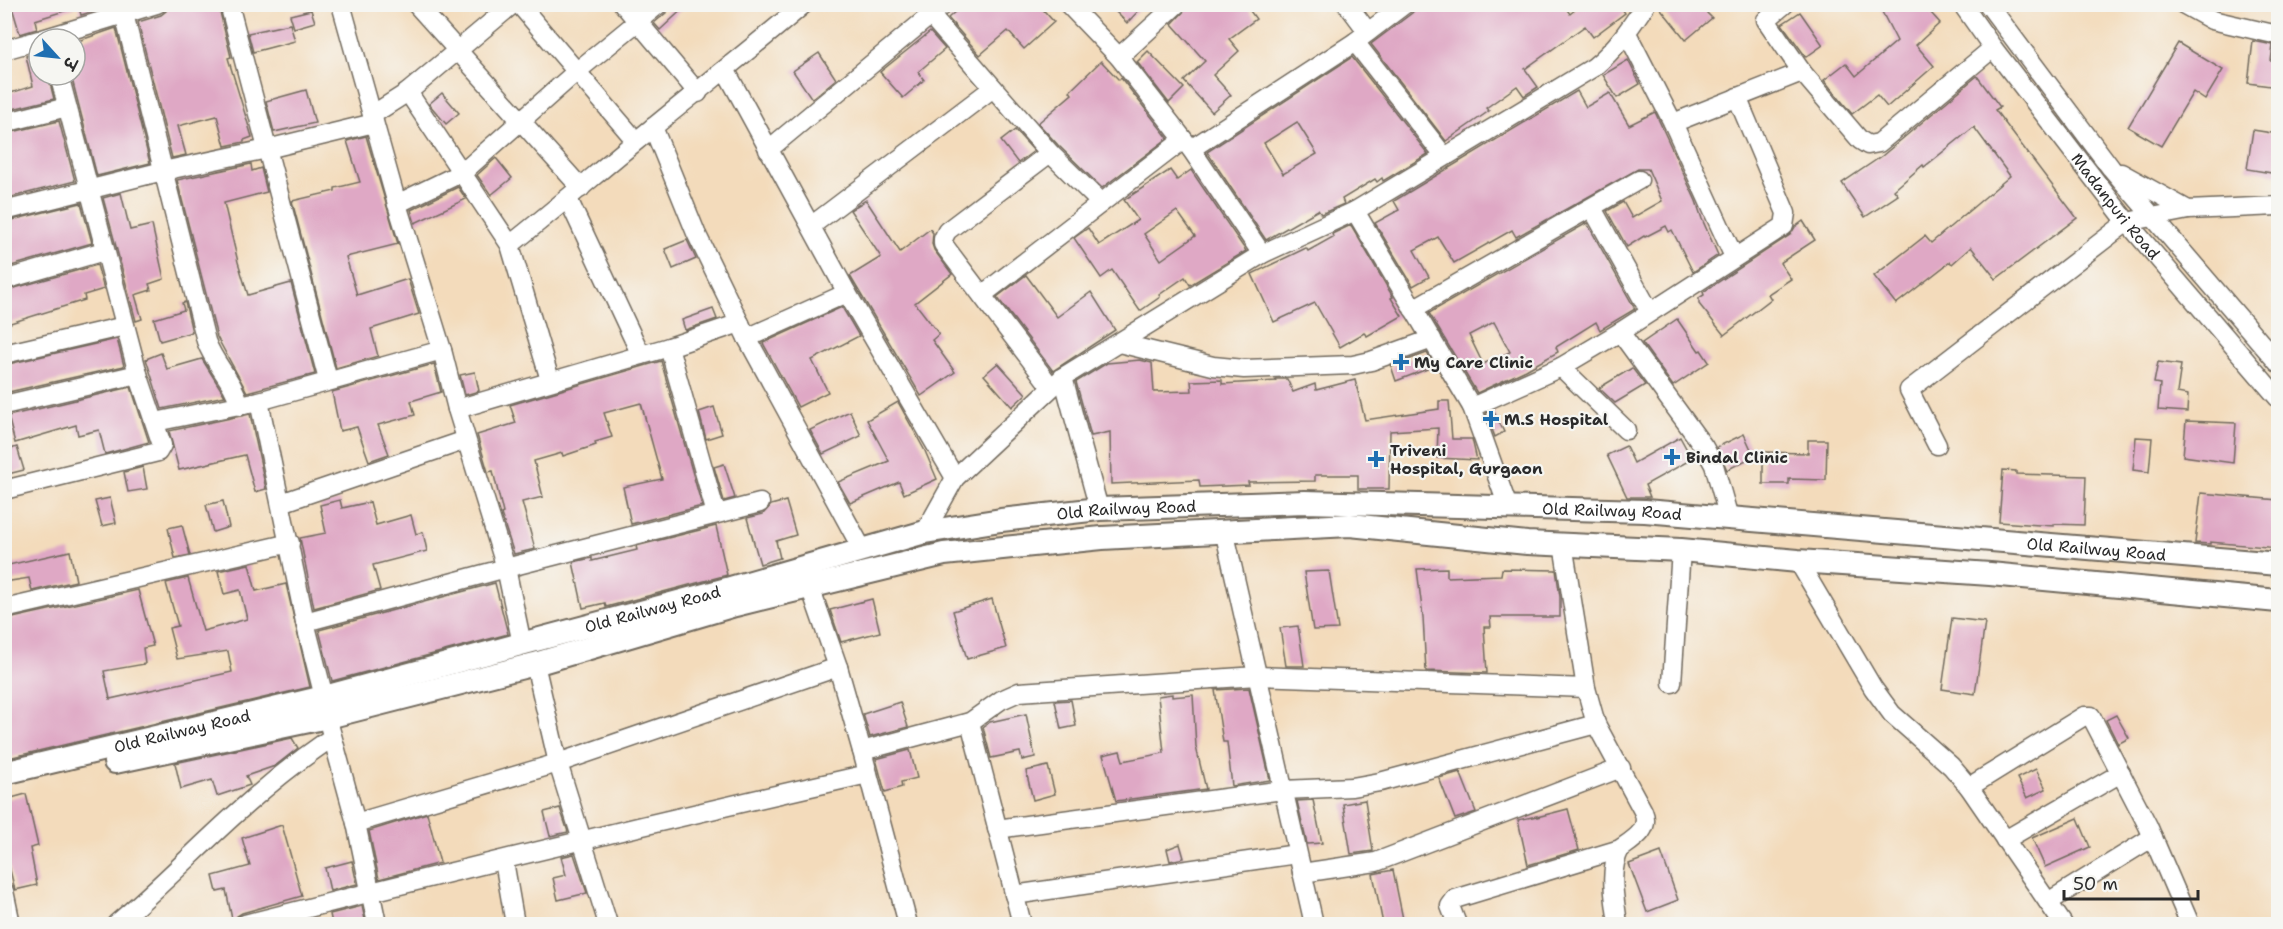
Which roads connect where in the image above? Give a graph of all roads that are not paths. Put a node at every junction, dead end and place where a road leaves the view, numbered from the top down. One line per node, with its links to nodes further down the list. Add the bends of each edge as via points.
1 (157, 4): 20 (street)
2 (229, 4): 47 (street)
3 (340, 4): 40 (street)
4 (416, 4): 29 (street)
5 (513, 4): 29 (street)
6 (519, 4): 32 (street)
7 (623, 4): 21 (street)
8 (659, 4): 21 (street)
9 (804, 4): 31 (street)
10 (1068, 4): 30 (street)
11 (1177, 4): 30 (street)
12 (1347, 4): 25 (street)
13 (1405, 4): 25 (street)
14 (1785, 4): 33 (street, via 1766,20)
15 (1962, 4): 27 (street, Madanpuri Road)
16 (1988, 4): 51 (street, Madanpuri Road)
17 (2182, 4): 24 (street, via 2212,20)
18 (1639, 8): 23 (street)
19 (938, 10): 35 (street); 48 (street)
20 (124, 14): 22 (street); 52 (street)
21 (638, 22): 32 (street); 37 (street)
22 (83, 27)
23 (1627, 33): 43 (street); 50 (street, via 1594,67)
24 (2278, 35)
25 (1362, 37): 46 (street); 50 (street)
26 (27, 44): 28 (street)
27 (1993, 48): 33 (street, via 1874,146 1860,140); 65 (street, Madanpuri Road)
28 (4, 50)
29 (458, 51): 36 (street); 41 (street)
30 (1119, 57): 46 (street)
31 (726, 70): 37 (street); 48 (street)
32 (576, 72): 41 (street); 45 (street)
33 (1802, 72): 38 (street)
34 (62, 87): 39 (street)
35 (993, 88): 49 (street); 66 (street)
36 (408, 92): 40 (street); 53 (street)
37 (698, 93): 44 (street)
38 (1737, 97): 43 (street); 70 (street, via 1786,218 1781,228)
39 (67, 107): 42 (street); 55 (street)
40 (373, 119): 47 (street); 58 (street)
41 (520, 122): 53 (street); 56 (street)
42 (4, 123)
43 (1673, 123): 70 (street)
44 (653, 127): 45 (street); 77 (street, via 696,233)
45 (636, 141): 56 (street)
46 (1187, 144): 57 (street); 69 (street)
47 (267, 149): 52 (street); 88 (street)
48 (768, 150): 66 (street)
49 (1050, 153): 57 (street); 73 (street, via 945,234 944,244)
50 (1444, 156): 63 (street)
51 (2111, 168): 61 (street); 64 (street, Madanpuri Road)
52 (163, 171): 55 (street); 94 (street, via 210,351 233,385)
53 (463, 172): 58 (street); 67 (street)
54 (1639, 180): 60 (street)
55 (90, 191): 62 (street); 68 (street)
56 (575, 194): 67 (street); 84 (street)
57 (1101, 203): 73 (street)
58 (397, 204): 82 (street)
59 (2278, 206): 61 (street)
60 (1592, 208): 74 (street); 75 (street)
61 (2188, 210): 64 (street)
62 (4, 211)
63 (1355, 211): 69 (street); 74 (street)
64 (2153, 218): 65 (street); 85 (street, Madanpuri Road)
65 (2127, 222): 91 (street, Madanpuri Road); 100 (street, via 1909,390)
66 (812, 226): 72 (street)
67 (510, 245): 89 (street)
68 (104, 251): 71 (street); 76 (street)
69 (1262, 254): 80 (street)
70 (1734, 257): 75 (street)
71 (4, 279)
72 (848, 293): 77 (street); 101 (street)
73 (982, 295): 90 (street)
74 (1413, 309): 79 (street)
75 (1650, 312): 78 (street)
76 (125, 326): 83 (street); 87 (street)
77 (743, 331): 81 (street); 115 (street)
78 (1620, 332): 86 (street); 108 (street, via 1704,447 1714,465)
79 (1432, 339): 80 (street, via 1353,365 1264,369 1213,366); 95 (street)
80 (1119, 343): 90 (street)
81 (669, 347): 84 (street); 107 (street)
82 (442, 350): 88 (street); 96 (street)
83 (4, 354)
84 (641, 355): 89 (street)
85 (2278, 363)
86 (1561, 367): 95 (street); 98 (street)
87 (138, 374): 93 (street); 97 (street)
88 (328, 380): 92 (street)
89 (550, 380): 96 (street)
90 (1057, 382): 101 (street); 106 (street)
91 (2278, 398)
92 (259, 401): 94 (street); 103 (street)
93 (4, 405)
94 (240, 405): 97 (street)
95 (1472, 407): 105 (street)
96 (457, 409): 99 (street)
97 (155, 422): 102 (street, via 162,441 158,452)
98 (1626, 430)
99 (466, 440): 103 (street); 119 (street)
100 (1937, 445)
101 (955, 478): 110 (street)
102 (4, 490)
103 (281, 503): 112 (street)
104 (760, 503): 107 (street)
105 (1518, 507): 106 (main road, Old Railway Road, via 1305,502); 108 (main road, Old Railway Road); 113 (main road)
106 (1099, 509): 110 (main road, Old Railway Road)
107 (716, 514): 119 (street)
108 (1729, 518): 111 (main road, Old Railway Road)
109 (1224, 530): 113 (main road, Old Railway Road, via 1350,525); 121 (main road, Old Railway Road, via 944,554); 128 (street)
110 (925, 532): 115 (main road, Old Railway Road)
111 (1994, 540): 118 (main road, Old Railway Road); 120 (main road)
112 (290, 543): 123 (street); 124 (street)
113 (1527, 543): 114 (main road, Old Railway Road)
114 (1563, 544): 116 (main road, Old Railway Road); 130 (street)
115 (862, 549): 121 (main road, Old Railway Road)
116 (1681, 550): 117 (main road, Old Railway Road); 129 (street)
117 (1798, 561): 120 (main road, Old Railway Road); 141 (street, via 1892,714 1952,766)
118 (2278, 564)
119 (506, 567): 124 (street); 125 (street)
120 (1990, 574): 122 (main road, Old Railway Road)
121 (806, 576): 125 (main road, Old Railway Road, via 730,588); 126 (main road, Old Railway Road, via 724,608); 127 (street)
122 (2278, 601)
123 (4, 609)
124 (305, 622): 131 (street)
125 (522, 644): 131 (main road, Old Railway Road)
126 (535, 664): 131 (main road, Old Railway Road); 135 (street)
127 (838, 667): 134 (street); 135 (street)
128 (1257, 676): 130 (street); 132 (street, via 1019,692 1000,700); 142 (street)
129 (1672, 683)
130 (1586, 688): 133 (street)
131 (328, 717): 137 (main road, Old Railway Road); 140 (main road, Old Railway Road); 143 (street); 158 (street, via 288,768)
132 (970, 722): 134 (street); 144 (street)
133 (1596, 724): 136 (street); 142 (street, via 1380,782)
134 (862, 751): 139 (street)
135 (558, 763): 143 (street); 146 (street)
136 (1621, 768): 148 (street, via 1646,819 1641,833); 151 (street, via 1376,862)
137 (4, 773)
138 (2121, 773): 141 (street, via 2088,715); 145 (street); 147 (street)
139 (868, 774): 146 (street); 163 (street)
140 (4, 785)
141 (1969, 787): 147 (street)
142 (1283, 790): 144 (street); 149 (street)
143 (356, 823): 153 (street)
144 (997, 829): 154 (street)
145 (2153, 837): 155 (street); 169 (street)
146 (582, 839): 150 (street); 162 (street)
147 (2005, 840): 155 (street)
148 (1620, 849): 166 (street, via 1460,896 1450,906); 167 (street, via 1613,877)
149 (1297, 854): 151 (street); 154 (street)
150 (504, 861): 153 (street); 161 (street)
151 (1302, 873): 165 (street)
152 (4, 891): 157 (street)
153 (370, 892): 156 (street); 160 (street)
154 (1014, 895): 164 (street)
155 (2048, 902): 168 (street)
156 (276, 920): 159 (street)
157 (10, 924)
158 (116, 924)
159 (245, 924)
160 (377, 924)
161 (515, 924)
162 (608, 924)
163 (908, 924)
164 (1022, 924)
165 (1314, 924)
166 (1457, 924)
167 (1618, 924)
168 (2063, 924)
169 (2190, 924)

